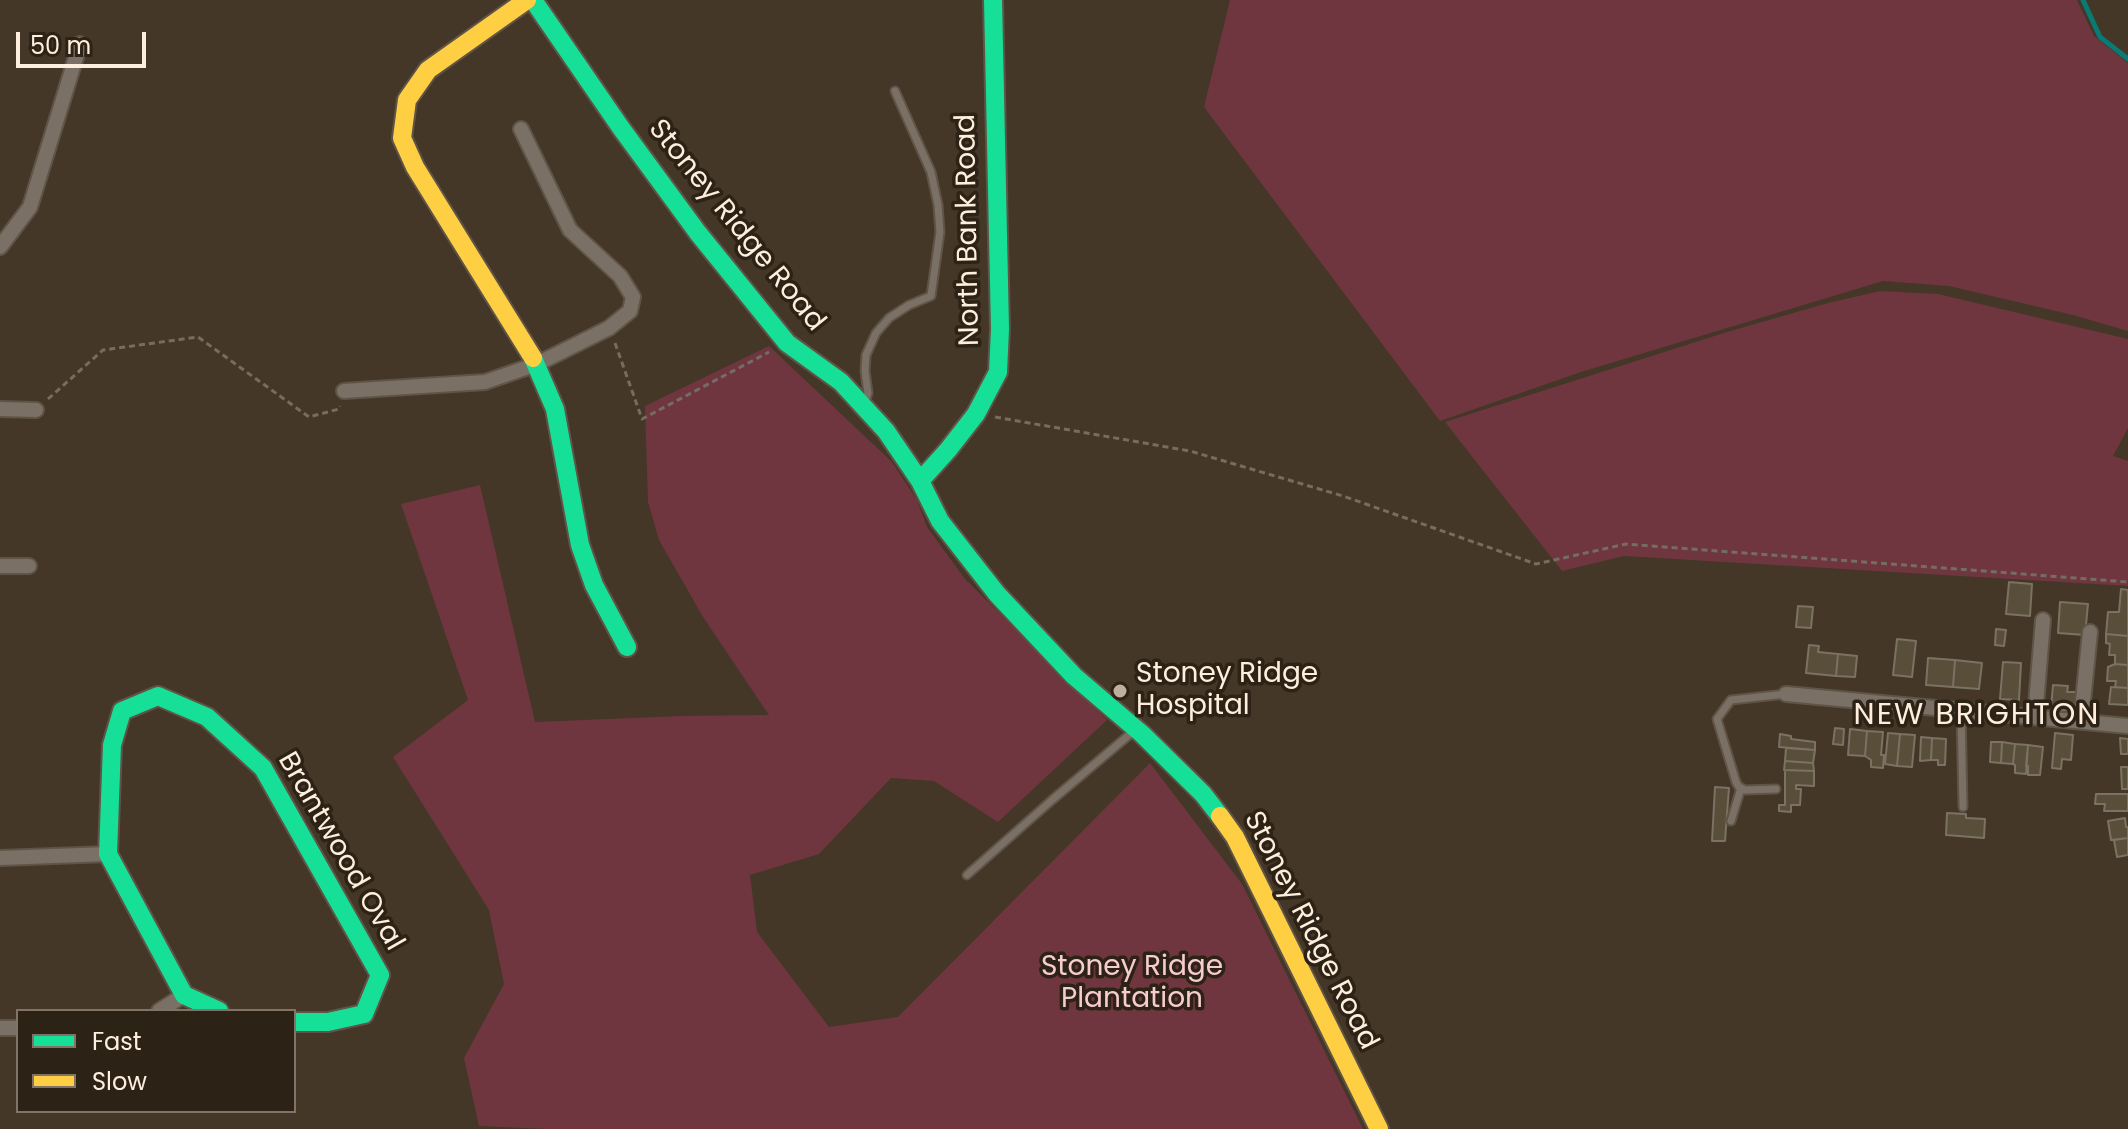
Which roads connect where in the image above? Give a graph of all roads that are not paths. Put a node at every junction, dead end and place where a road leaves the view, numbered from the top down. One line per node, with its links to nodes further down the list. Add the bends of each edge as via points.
1 (530, 0): 7 (street, via 428,70 407,100 402,138); 9 (street, Stoney Ridge Road, via 698,233 787,343 841,382)
2 (993, 0): 12 (street, North Bank Road, via 998,372 976,414)
3 (80, 44): 6 (street, via 30,207)
4 (895, 91): 9 (lane, via 931,172 940,232 931,296 889,318 866,355 868,393)
5 (521, 129): 7 (street, via 570,230 620,276 633,297 630,311 609,328)
6 (0, 247)
7 (537, 364): 8 (street, via 485,382); 17 (street, via 555,409 580,545 594,585)
8 (344, 391)
9 (863, 406): 12 (street, Stoney Ridge Road)
10 (0, 409): 11 (street)
11 (36, 410)
12 (920, 481): 23 (street, Stoney Ridge Road, via 940,521 997,594 1074,676)
13 (0, 566): 14 (street)
14 (29, 566)
15 (2043, 620): 20 (street)
16 (2090, 632): 21 (street)
17 (627, 647)
18 (1786, 694): 19 (street); 24 (lane, via 1731,700 1717,719)
19 (1961, 710): 20 (street); 26 (lane)
20 (2035, 717): 21 (street)
21 (2081, 721): 22 (street)
22 (2128, 726)
23 (1136, 729): 30 (lane); 35 (street, Stoney Ridge Road, via 1203,794 1235,837)
24 (1741, 788): 25 (lane); 27 (lane)
25 (1776, 789)
26 (1963, 807)
27 (1731, 821)
28 (108, 854): 29 (street); 31 (street); 34 (street, Brantwood Oval, via 112,745 122,711 158,696 207,717 263,768 380,975 364,1014)
29 (0, 858)
30 (967, 875)
31 (184, 995): 32 (street); 33 (street)
32 (162, 1009)
33 (215, 1009)
34 (296, 1022)
35 (1379, 1129)

